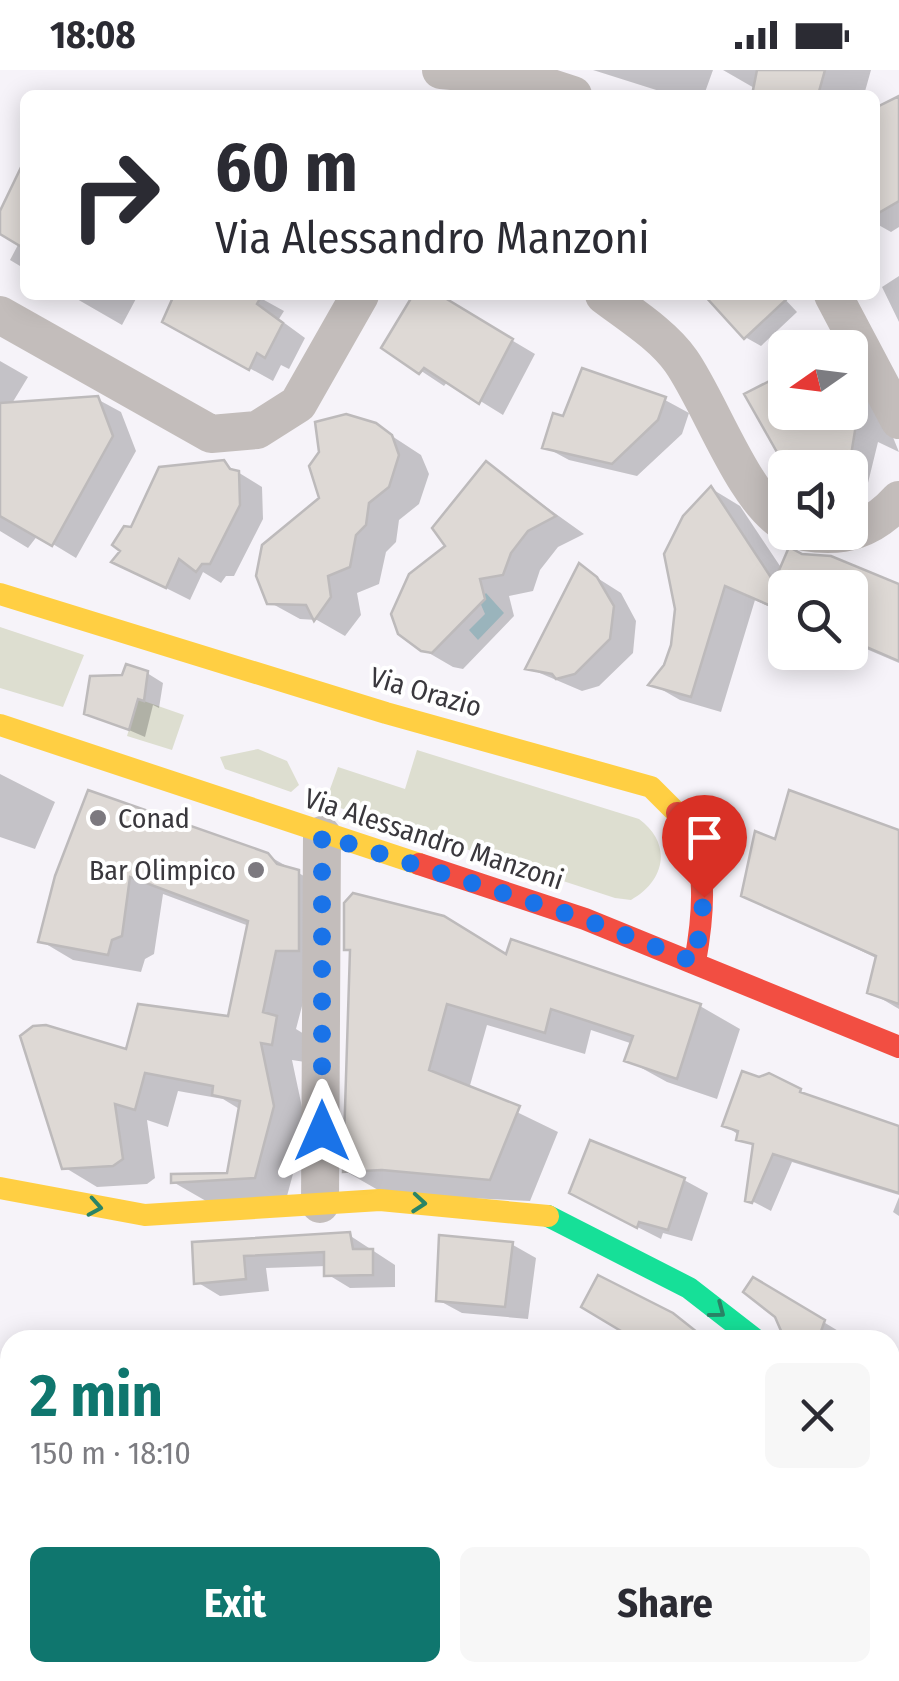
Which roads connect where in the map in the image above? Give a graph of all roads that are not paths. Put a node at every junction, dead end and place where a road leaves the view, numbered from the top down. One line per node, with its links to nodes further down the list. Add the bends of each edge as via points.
1 (441, 70): 2 (street, via 517,77)
2 (557, 90)
3 (357, 300): 6 (street, via 298,404 257,430 211,434)
4 (610, 300): 9 (street, via 679,358)
5 (836, 300): 7 (street)
6 (0, 315)
7 (899, 420)
8 (899, 500): 10 (street)
9 (768, 508)
10 (868, 524)
11 (0, 594): 14 (street, Via Orazio, via 650,787 675,803 694,836 704,897)
12 (0, 725): 13 (street, Via Alessandro Manzoni)
13 (322, 835): 14 (street, Via Alessandro Manzoni); 17 (street)
14 (695, 962): 15 (street, Via Alessandro Manzoni)
15 (899, 1048)
16 (0, 1188): 17 (street, one-way to 17, via 145,1215)
17 (320, 1204): 18 (street, one-way to 18, via 380,1200 546,1215 688,1288)
18 (743, 1330)

